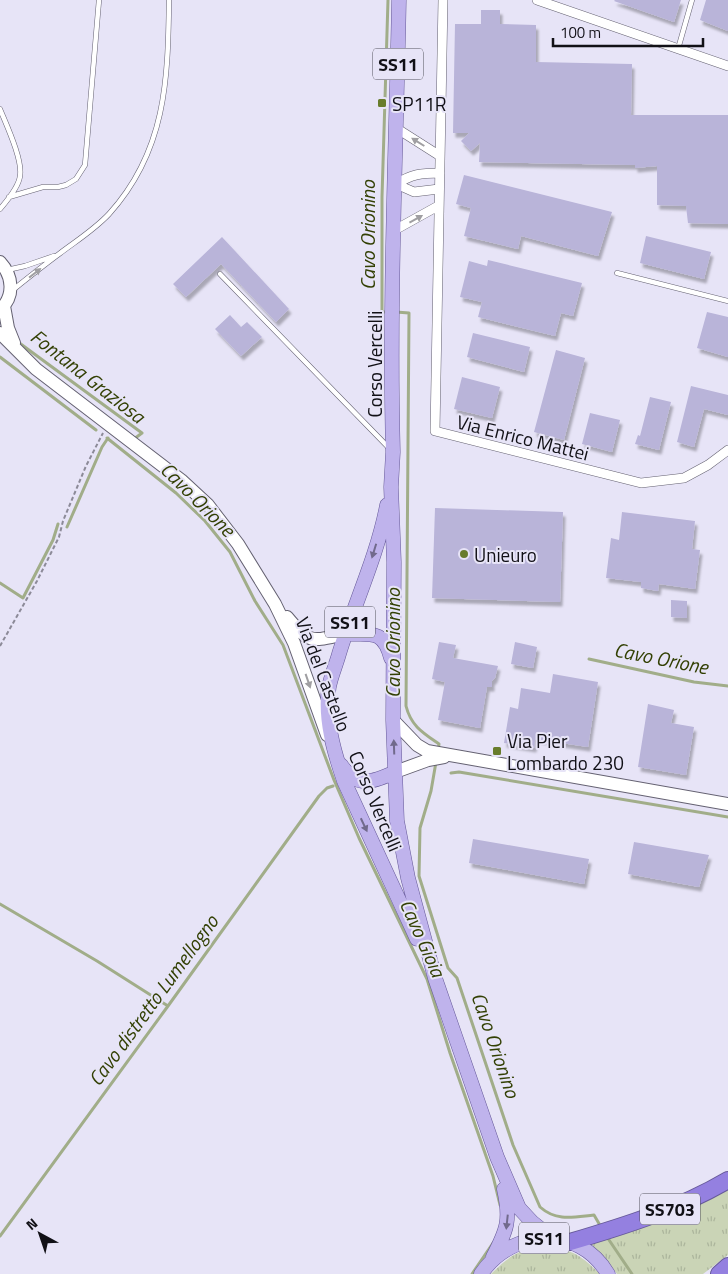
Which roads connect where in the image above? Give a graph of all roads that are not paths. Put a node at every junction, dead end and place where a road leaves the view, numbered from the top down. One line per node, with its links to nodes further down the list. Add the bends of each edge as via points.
1 (99, 0): 15 (lane, via 85,166 76,179 66,185 43,187)
2 (169, 0): 19 (lane, via 165,86 156,135 148,156 133,183 108,214)
3 (399, 0): 10 (main road, Corso Vercelli / SS11)
4 (443, 0): 11 (street, Via Enrico Mattei)
5 (537, 0): 7 (street)
6 (692, 0): 7 (lane)
7 (678, 49): 8 (street)
8 (728, 66)
9 (0, 109): 15 (lane, via 18,157 20,176)
10 (396, 128): 11 (street, one-way to 10); 13 (main road, Corso Vercelli / SS11)
11 (440, 156): 12 (street, Via Enrico Mattei)
12 (440, 173): 13 (street, via 409,176); 14 (street, Via Enrico Mattei)
13 (396, 184): 14 (street, via 414,192); 18 (main road, Corso Vercelli / SS11)
14 (439, 190): 16 (street, Via Enrico Mattei)
15 (9, 197): 17 (lane)
16 (438, 206): 18 (street, one-way to 16); 28 (street, Via Enrico Mattei, via 435,432 641,483 684,478)
17 (0, 210)
18 (393, 232): 29 (main road, Corso Vercelli / SS11)
19 (58, 254): 20 (lane, via 25,266); 23 (lane, one-way to 19)
20 (3, 266): 23 (main road)
21 (617, 273): 24 (lane)
22 (220, 274): 29 (lane)
23 (11, 291): 25 (main road)
24 (728, 301)
25 (2, 308): 27 (main road)
26 (0, 333): 27 (main road, Via del Castello)
27 (16, 348): 31 (main road, Via del Castello, via 36,369 181,480 208,505 238,544)
28 (728, 450)
29 (393, 452): 30 (main road, Corso Vercelli / SS11)
30 (391, 487): 32 (main road, Corso Vercelli / SS11, one-way to 32, via 366,578); 33 (main road, Corso Vercelli / SS11)
31 (275, 604): 32 (main road, Via del Castello, via 300,633 309,638 326,639); 36 (main road, Via del Castello, one-way to 36, via 294,642)
32 (345, 634): 33 (main road, via 374,634 382,638 388,646); 36 (main road, Corso Vercelli / SS11, via 329,688 329,721)
33 (394, 670): 34 (main road, Corso Vercelli / SS11)
34 (393, 720): 35 (main road, via 417,745); 37 (main road, Corso Vercelli / SS11, one-way to 34)
35 (440, 756): 37 (main road); 38 (main road)
36 (336, 759): 37 (main road, via 350,776 363,782); 39 (main road, Corso Vercelli / SS11, one-way to 39)
37 (395, 772): 39 (main road, Corso Vercelli / SS11, via 397,821 408,878)
38 (728, 804)
39 (435, 978): 40 (main road, Corso Vercelli / SS11)
40 (497, 1157): 42 (main road, Corso Vercelli / SS11, via 519,1208); 44 (main road, Corso Vercelli / SS11, one-way to 44, via 508,1217 506,1233)
41 (728, 1180): 43 (highway, SS703, via 665,1211)
42 (552, 1238): 43 (main road, Corso Vercelli / SS11); 44 (main road, Corso Vercelli / SS11, via 520,1242)
43 (570, 1242): 47 (main road, Corso Vercelli / SS11, via 596,1259)
44 (492, 1259): 46 (main road, Corso Vercelli / SS11)
45 (728, 1266): 48 (highway)
46 (481, 1274)
47 (608, 1274)
48 (718, 1274)

